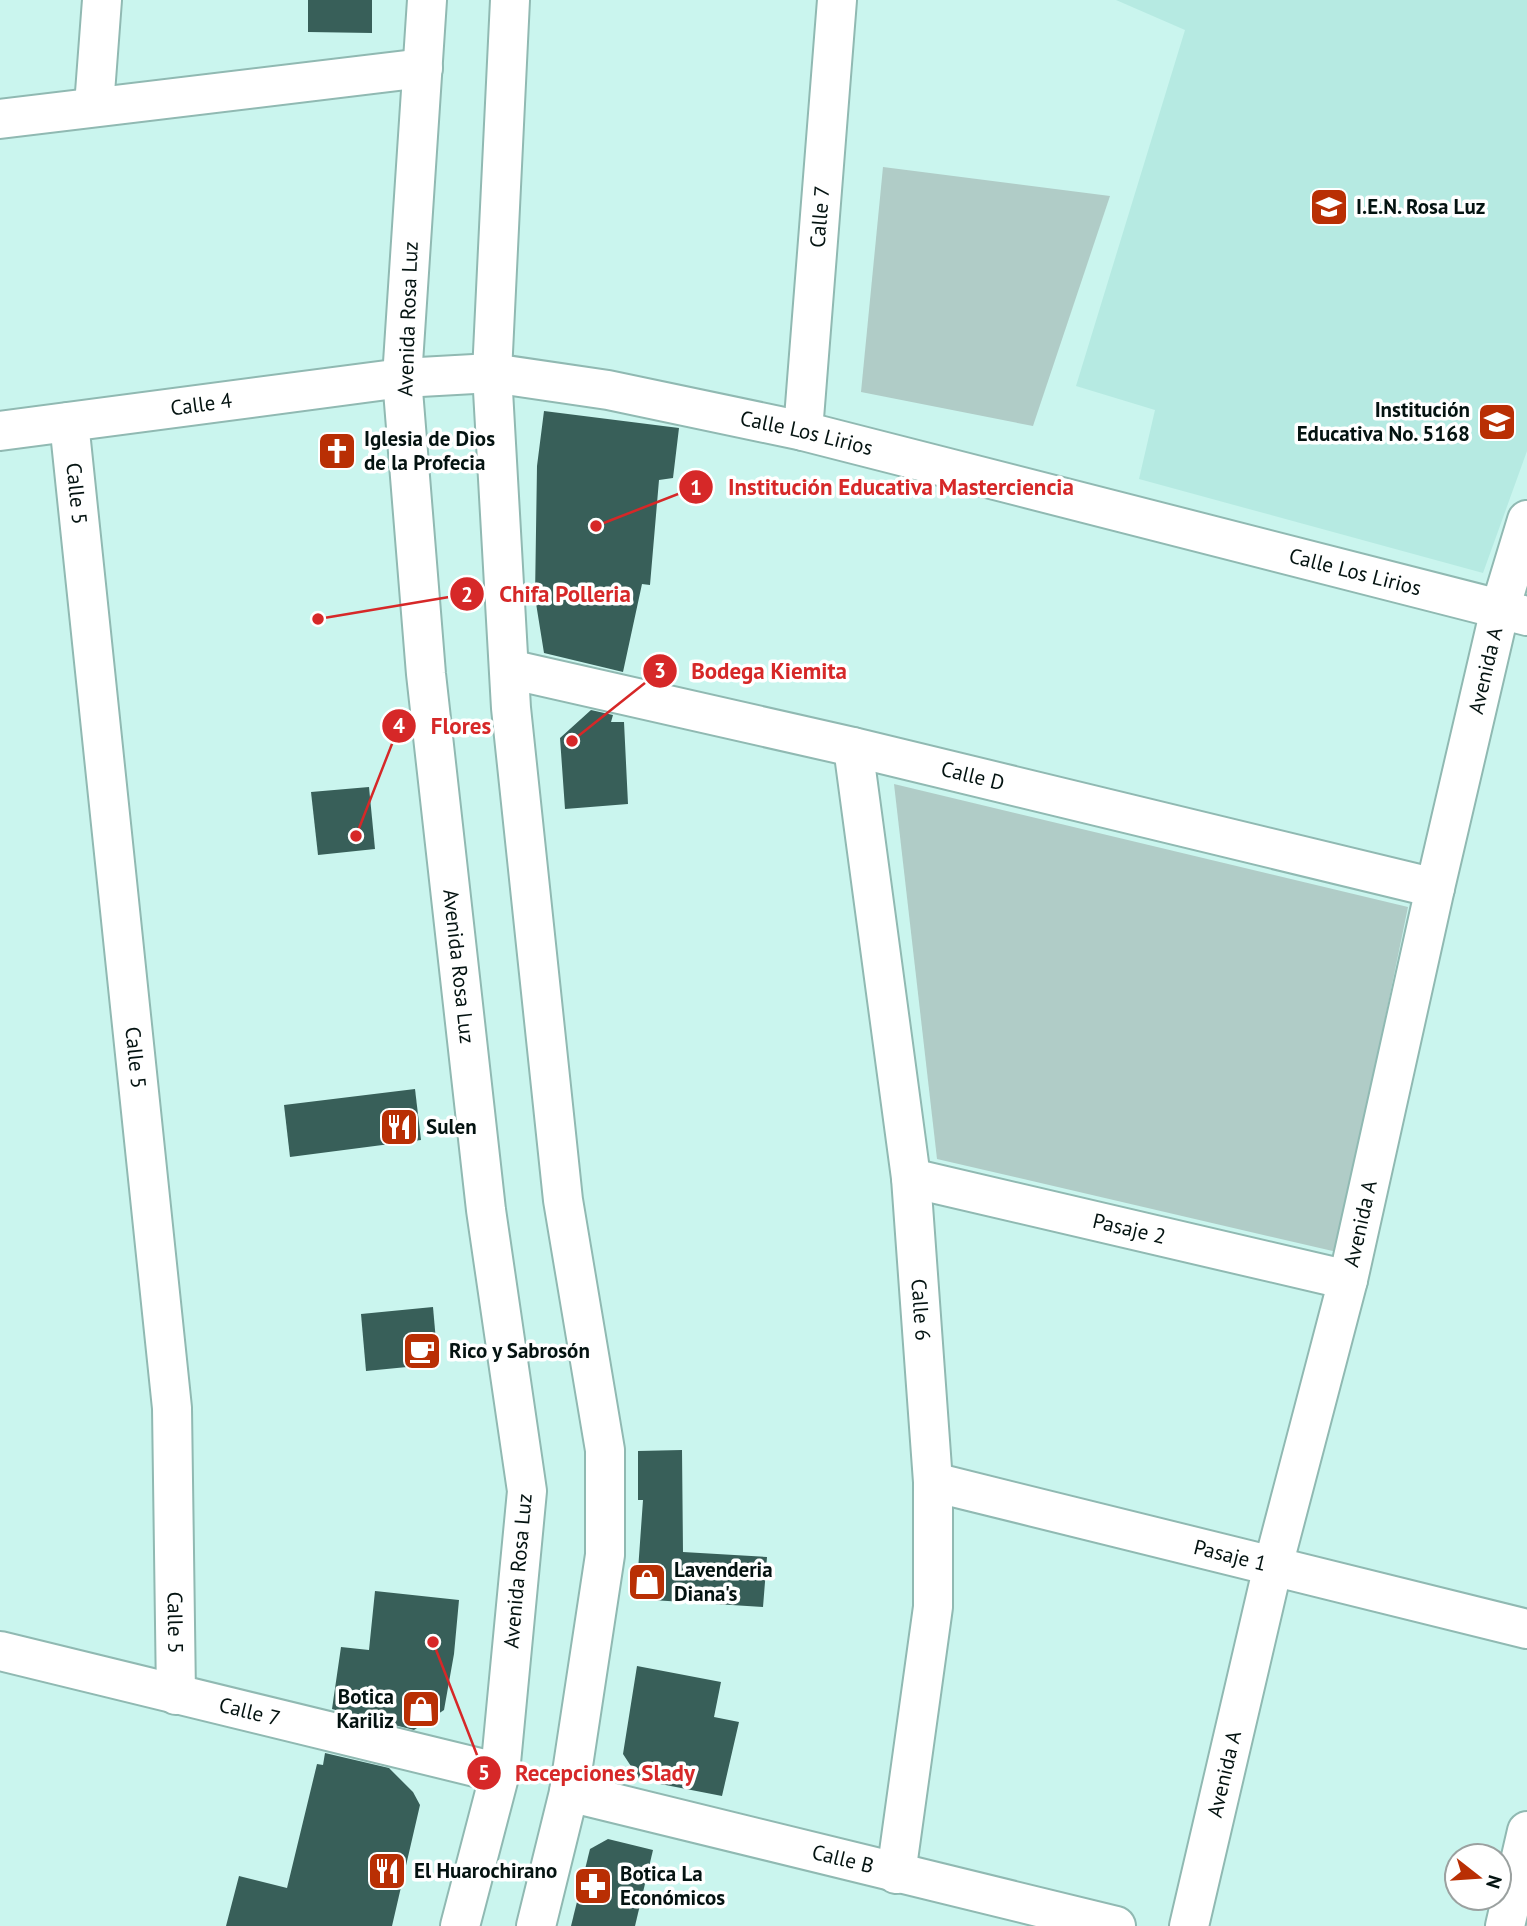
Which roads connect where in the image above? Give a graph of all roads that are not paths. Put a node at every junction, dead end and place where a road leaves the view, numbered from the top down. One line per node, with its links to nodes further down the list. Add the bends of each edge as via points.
1 (102, 0): 6 (street)
2 (427, 0): 5 (street, Avenida Rosa Luz)
3 (510, 0): 8 (street)
4 (837, 0): 12 (street, Calle 7)
5 (423, 68): 6 (street); 9 (street, Avenida Rosa Luz)
6 (94, 106): 7 (street)
7 (0, 119)
8 (492, 373): 9 (street, Calle Los Lirios); 12 (street, Calle Los Lirios, via 608,390); 15 (street)
9 (402, 378): 10 (street, Calle 4); 25 (street, Avenida Rosa Luz, via 435,757 486,1210 527,1491)
10 (69, 422): 11 (street, Calle 4); 24 (street, Calle 5, via 172,1408)
11 (0, 431)
12 (803, 431): 14 (street, Calle Los Lirios)
13 (1527, 520): 14 (street, Avenida A)
14 (1514, 612): 17 (street, Avenida A)
15 (509, 669): 16 (street, Calle D); 26 (street, via 563,1200 604,1450 605,1555)
16 (853, 747): 17 (street, Calle D); 18 (street, Calle 6)
17 (1435, 888): 19 (street, Avenida A)
18 (912, 1178): 19 (street, Pasaje 2); 20 (street, Calle 6)
19 (1348, 1280): 21 (street, Avenida A)
20 (933, 1482): 21 (street, Pasaje 1); 28 (street, Calle 6, via 933,1607)
21 (1273, 1566): 22 (street, Pasaje 1); 32 (street, Avenida A)
22 (1527, 1629)
23 (0, 1651): 24 (street, Calle 7)
24 (176, 1695): 25 (street, Calle 7)
25 (499, 1773): 29 (street, Avenida Rosa Luz)
26 (569, 1792): 28 (street, Calle B); 30 (street)
27 (1527, 1831): 33 (street)
28 (896, 1874): 31 (street, Calle B)
29 (460, 1926)
30 (536, 1926)
31 (1116, 1926)
32 (1189, 1926)
33 (1505, 1926)

